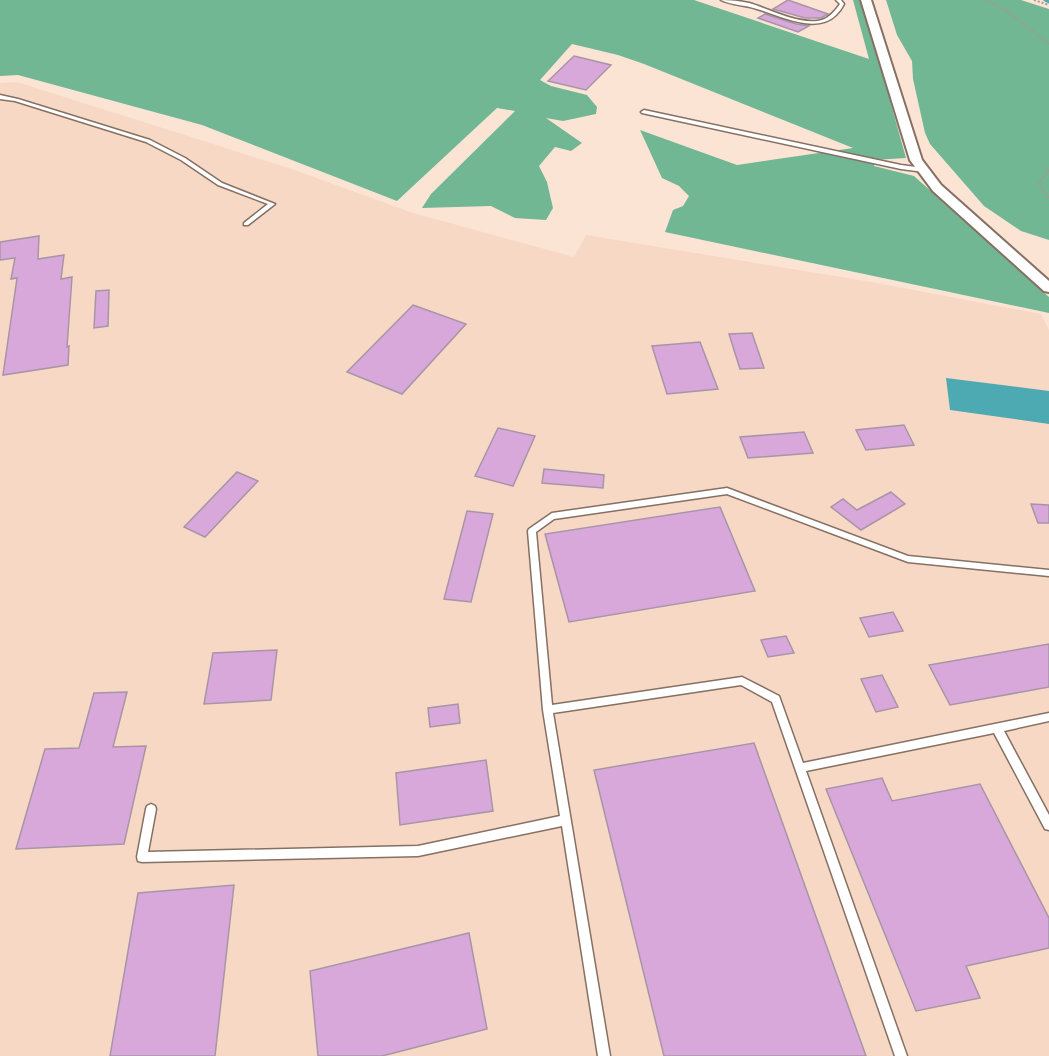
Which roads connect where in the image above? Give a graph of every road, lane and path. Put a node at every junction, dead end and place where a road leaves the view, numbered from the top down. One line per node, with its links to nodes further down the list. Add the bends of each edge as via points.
1 (723, 0): 2 (lane, via 816,23 839,12 842,4)
2 (838, 0)
3 (866, 0): 10 (street, via 906,133)
4 (986, 0): 7 (path)
5 (1034, 0): 6 (path)
6 (1049, 5)
7 (1049, 44)
8 (0, 97): 13 (lane, via 148,141 220,184 272,204)
9 (644, 112): 10 (lane)
10 (924, 170): 14 (street, via 937,189)
11 (1049, 170): 12 (path, via 1039,183)
12 (1049, 199)
13 (246, 224)
14 (1049, 288)
15 (1049, 573): 16 (lane, via 908,559 727,491 552,516 532,531)
16 (548, 710): 19 (lane, via 742,681 776,699); 21 (lane)
17 (1049, 717): 18 (lane)
18 (997, 728): 19 (lane); 22 (lane)
19 (800, 768): 24 (lane)
20 (151, 809): 21 (lane, via 142,857 418,851)
21 (566, 820): 23 (lane)
22 (1049, 825)
23 (604, 1056)
24 (901, 1056)

